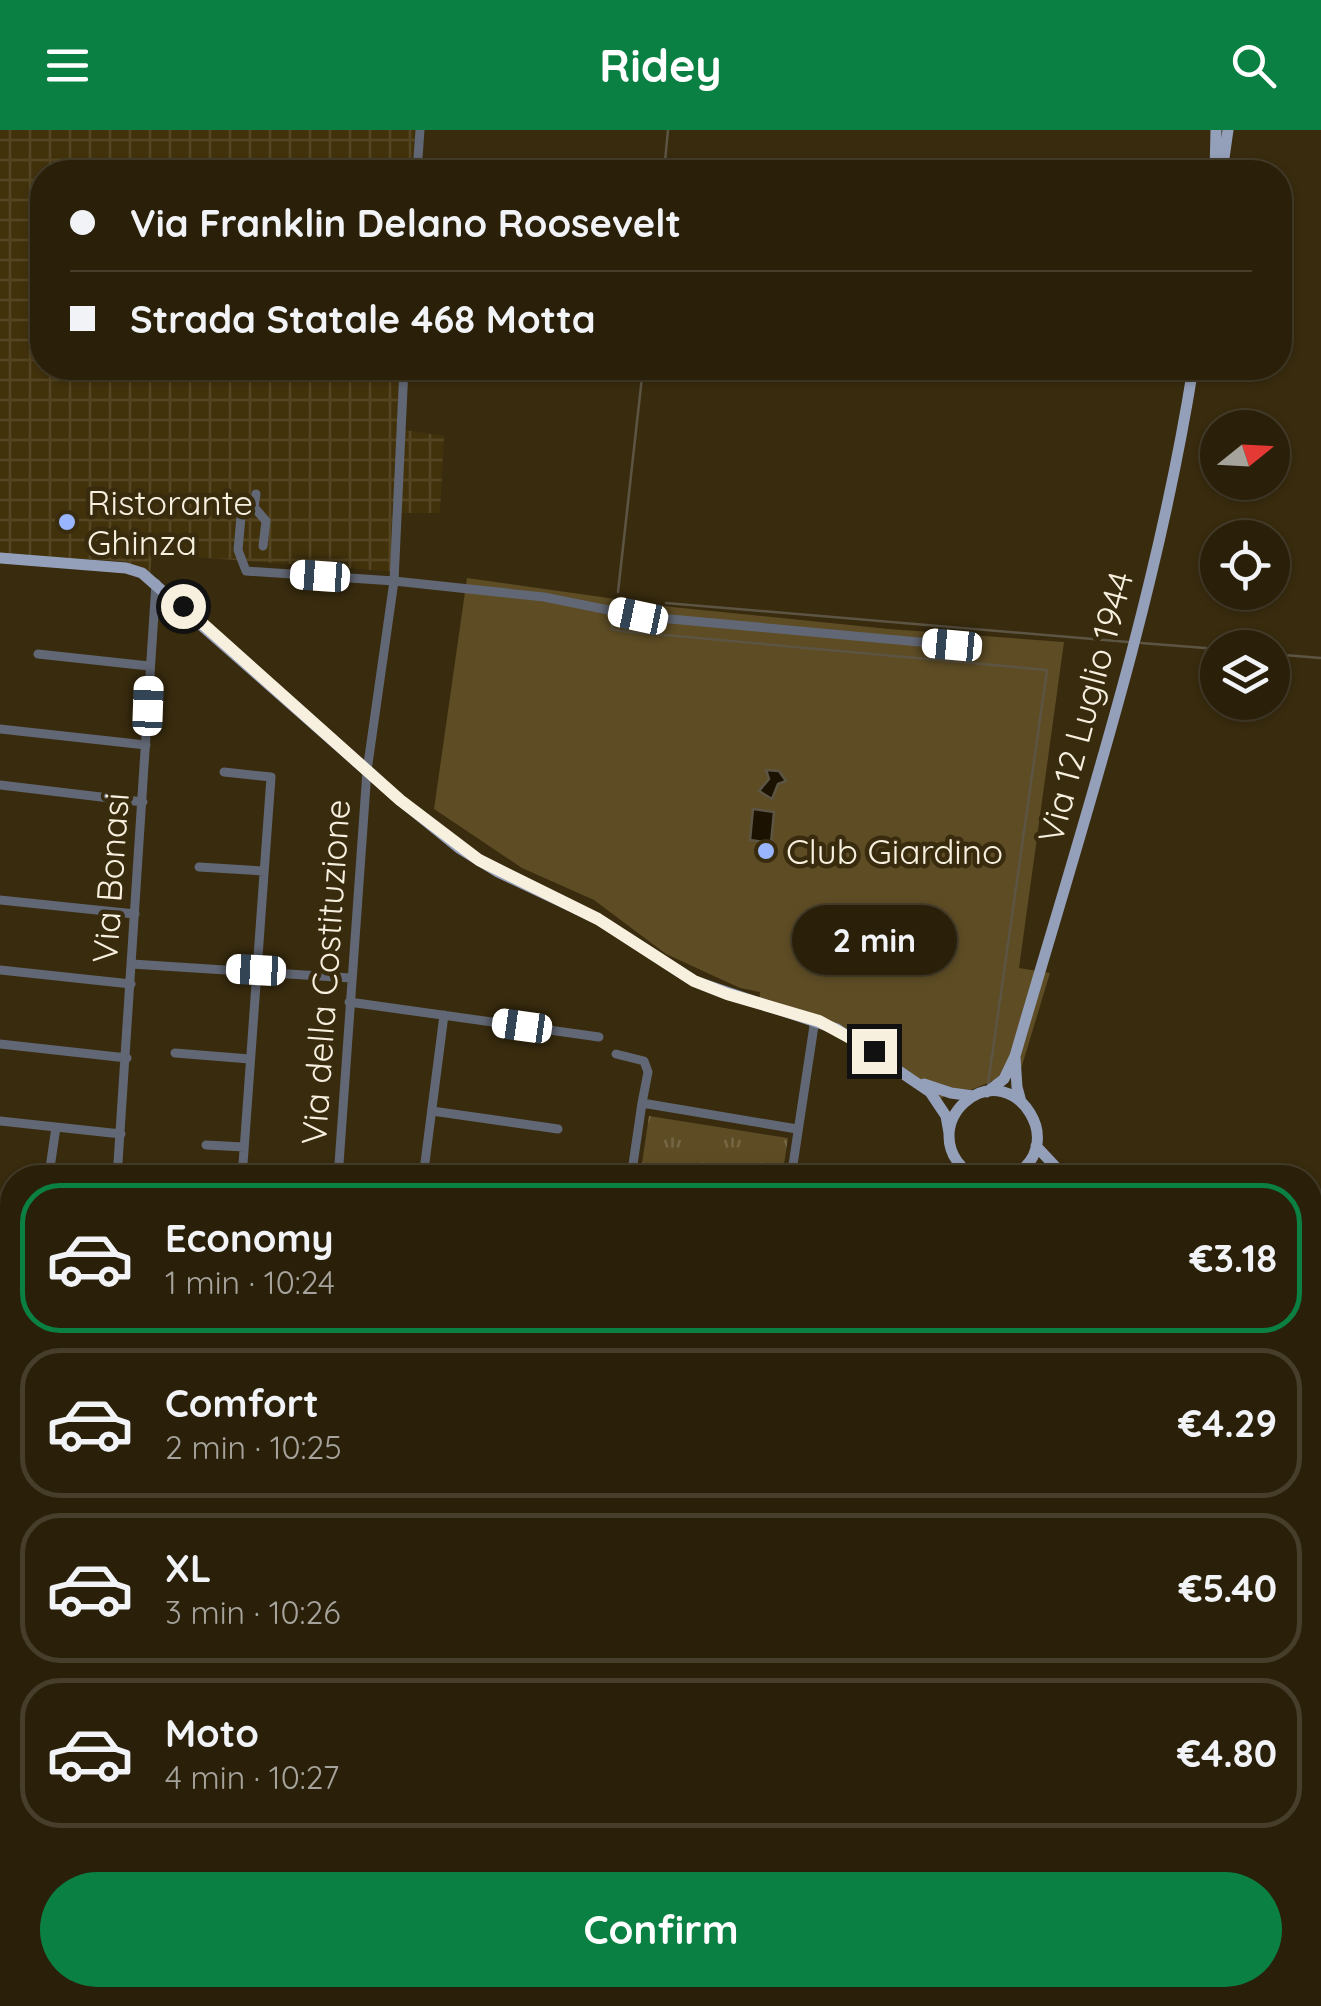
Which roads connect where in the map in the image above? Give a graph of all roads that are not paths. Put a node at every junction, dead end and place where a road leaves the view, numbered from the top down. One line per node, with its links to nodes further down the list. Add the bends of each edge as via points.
1 (420, 130): 4 (street)
2 (1216, 130): 5 (main road)
3 (1228, 130): 6 (main road)
4 (418, 160)
5 (1217, 160)
6 (1221, 160)
7 (403, 380): 13 (street, Via della Costituzione)
8 (1190, 380): 40 (main road, Via 12 Luglio 1944, via 1137,633)
9 (256, 494): 10 (street)
10 (254, 507): 11 (street, via 266,521); 13 (street, via 241,517 238,550 246,571)
11 (264, 546)
12 (0, 558): 14 (main road, via 126,568)
13 (394, 581): 15 (street, via 544,597 638,616); 20 (street, Via della Costituzione)
14 (156, 583): 17 (street, Via Bonasi); 20 (main road)
15 (952, 645)
16 (38, 654): 17 (street)
17 (149, 666): 19 (street, Via Bonasi)
18 (0, 728): 19 (street)
19 (146, 745): 23 (street, Via Bonasi)
20 (367, 770): 31 (street, Via della Costituzione); 35 (main road, via 479,860 598,919 676,971 727,994)
21 (224, 772): 25 (street, via 270,777)
22 (0, 785): 23 (street)
23 (143, 802): 27 (street, Via Bonasi)
24 (199, 867): 25 (street)
25 (264, 871): 30 (street)
26 (0, 900): 27 (street)
27 (135, 914): 28 (street, Via Bonasi)
28 (132, 964): 30 (street); 32 (street, Via Bonasi)
29 (0, 970): 32 (street)
30 (256, 970): 31 (street); 42 (street)
31 (351, 978): 33 (street, Via della Costituzione)
32 (131, 984): 41 (street, Via Bonasi)
33 (349, 1002): 34 (street); 61 (street, Via della Costituzione)
34 (444, 1015): 36 (street); 48 (street)
35 (815, 1019): 43 (main road); 52 (street)
36 (600, 1036)
37 (0, 1044): 41 (street)
38 (175, 1053): 42 (street)
39 (616, 1054): 46 (street, via 644,1061)
40 (1015, 1056): 44 (main road, via 1004,1079); 47 (main road)
41 (127, 1058): 54 (street, Via Bonasi)
42 (250, 1059): 56 (street)
43 (916, 1080): 45 (main road); 53 (main road, via 940,1104)
44 (987, 1092): 45 (main road); 47 (main road)
45 (973, 1096): 53 (main road, via 956,1111)
46 (642, 1102): 52 (street); 63 (street)
47 (1022, 1102): 57 (main road, via 1035,1122)
48 (432, 1111): 51 (street); 62 (street)
49 (0, 1121): 50 (street)
50 (56, 1127): 54 (street); 58 (street)
51 (558, 1129)
52 (797, 1129): 64 (street)
53 (949, 1133): 65 (main road)
54 (121, 1134): 59 (street, Via Bonasi)
55 (206, 1144): 56 (street)
56 (244, 1146): 60 (street)
57 (1036, 1146): 66 (main road); 67 (main road)
58 (50, 1165)
59 (118, 1165)
60 (243, 1165)
61 (339, 1165)
62 (425, 1165)
63 (634, 1165)
64 (792, 1165)
65 (963, 1165)
66 (1024, 1165)
67 (1054, 1165)

